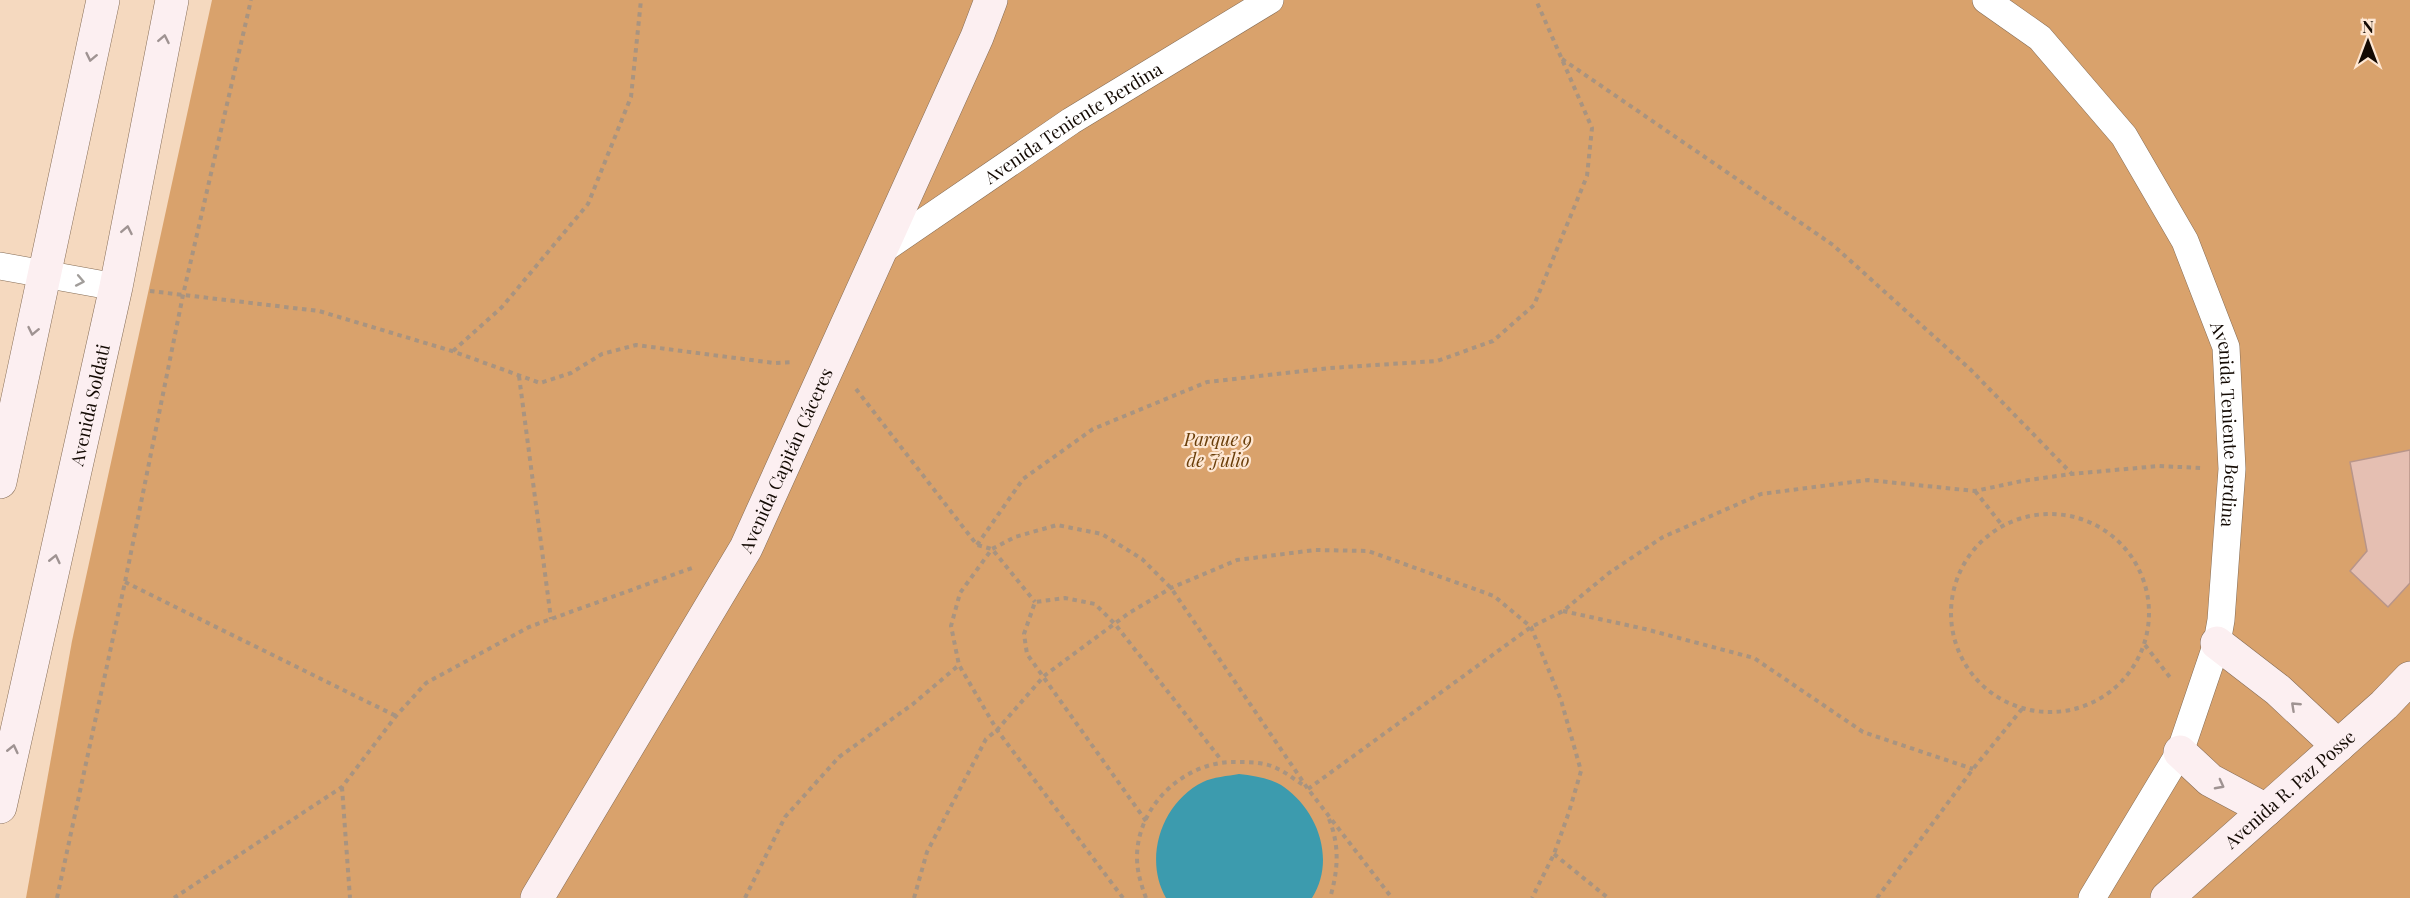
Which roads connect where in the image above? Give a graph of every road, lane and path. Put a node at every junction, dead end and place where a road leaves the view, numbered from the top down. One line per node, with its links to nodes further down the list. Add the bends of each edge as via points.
1 (103, 0): 12 (street, one-way to 12)
2 (172, 0): 13 (street, Avenida Soldati, one-way to 2)
3 (251, 0): 14 (path)
4 (641, 0): 15 (path, via 631,97 588,204 502,307)
5 (991, 0): 10 (street, Avenida Capitán Cáceres)
6 (1270, 0): 10 (street, Avenida Teniente Berdina, via 1071,121)
7 (1536, 0): 9 (path)
8 (1986, 0): 18 (street, Avenida Teniente Berdina, via 2040,38 2124,136 2185,241 2226,347)
9 (1562, 59): 19 (path, via 1833,245 1970,369); 23 (path, via 1592,128 1587,176 1534,305 1492,341 1437,361 1207,382 1093,429 1023,479)
10 (880, 251): 16 (street, Avenida Capitán Cáceres)
11 (0, 266): 12 (street)
12 (45, 274): 13 (street, one-way to 13); 20 (street, one-way to 20)
13 (116, 287): 14 (path); 46 (street, Avenida Soldati, one-way to 13)
14 (183, 295): 15 (path, via 319,311); 26 (path)
15 (452, 351): 17 (path)
16 (832, 358): 17 (path, via 774,363 636,345 602,354 571,373 540,383); 23 (path); 24 (street, Avenida Capitán Cáceres)
17 (519, 376): 30 (path)
18 (2232, 469): 19 (path, via 2159,466); 33 (street, Avenida Teniente Berdina)
19 (2071, 474): 21 (path)
20 (0, 482)
21 (1975, 491): 22 (path); 29 (path, via 1868,480 1761,494 1663,537 1609,573)
22 (2002, 525): 37 (path, via 1979,543 1962,566 1952,594 1951,623 1957,651 1972,676 1994,696); 37 (path, via 2035,514 2069,515 2101,527 2127,548 2144,578 2150,611 2145,645 2131,672 2109,694 2082,708 2052,713)
23 (977, 545): 25 (path)
24 (746, 548): 30 (path); 53 (street, Avenida Capitán Cáceres)
25 (992, 549): 27 (path, via 1015,537 1057,525 1102,534 1142,560); 28 (path); 34 (path, via 960,593 951,626)
26 (125, 582): 38 (path); 50 (path)
27 (1171, 588): 31 (path); 32 (path, via 1237,560 1315,550 1368,551 1494,596); 45 (path)
28 (1035, 602): 31 (path, via 1065,598 1095,604); 35 (path, via 1024,634 1027,654)
29 (1563, 611): 32 (path); 43 (path, via 1754,658 1863,732)
30 (551, 619): 38 (path, via 426,683)
31 (1115, 624): 35 (path); 42 (path)
32 (1531, 627): 45 (path); 49 (path, via 1561,700 1581,771)
33 (2217, 643): 40 (street, one-way to 33, via 2278,690); 41 (street, Avenida Teniente Berdina)
34 (959, 665): 39 (path); 54 (path, via 839,757 784,817)
35 (1044, 676): 39 (path); 48 (path)
36 (2410, 678): 40 (street, Avenida R. Paz Posse)
37 (2022, 709): 43 (path)
38 (396, 716): 44 (path)
39 (997, 730): 55 (path, via 986,739 927,852); 56 (path)
40 (2338, 746): 47 (street, Avenida R. Paz Posse)
41 (2180, 752): 47 (street, one-way to 47, via 2210,780); 63 (street, Avenida Teniente Berdina)
42 (1222, 761): 45 (path, via 1257,762 1277,768); 48 (path, via 1179,779 1165,791)
43 (1973, 769): 62 (path)
44 (342, 787): 51 (path); 52 (path)
45 (1308, 789): 58 (path, via 1329,819 1335,837 1338,872); 59 (path)
46 (0, 807)
47 (2266, 810): 64 (street, Avenida R. Paz Posse)
48 (1146, 821): 57 (path, via 1137,854 1138,875)
49 (1554, 854): 60 (path); 61 (path)
50 (57, 898)
51 (174, 898)
52 (350, 898)
53 (537, 898)
54 (745, 898)
55 (914, 898)
56 (1123, 898)
57 (1146, 898)
58 (1330, 898)
59 (1392, 898)
60 (1532, 898)
61 (1608, 898)
62 (1877, 898)
63 (2092, 898)
64 (2167, 898)

